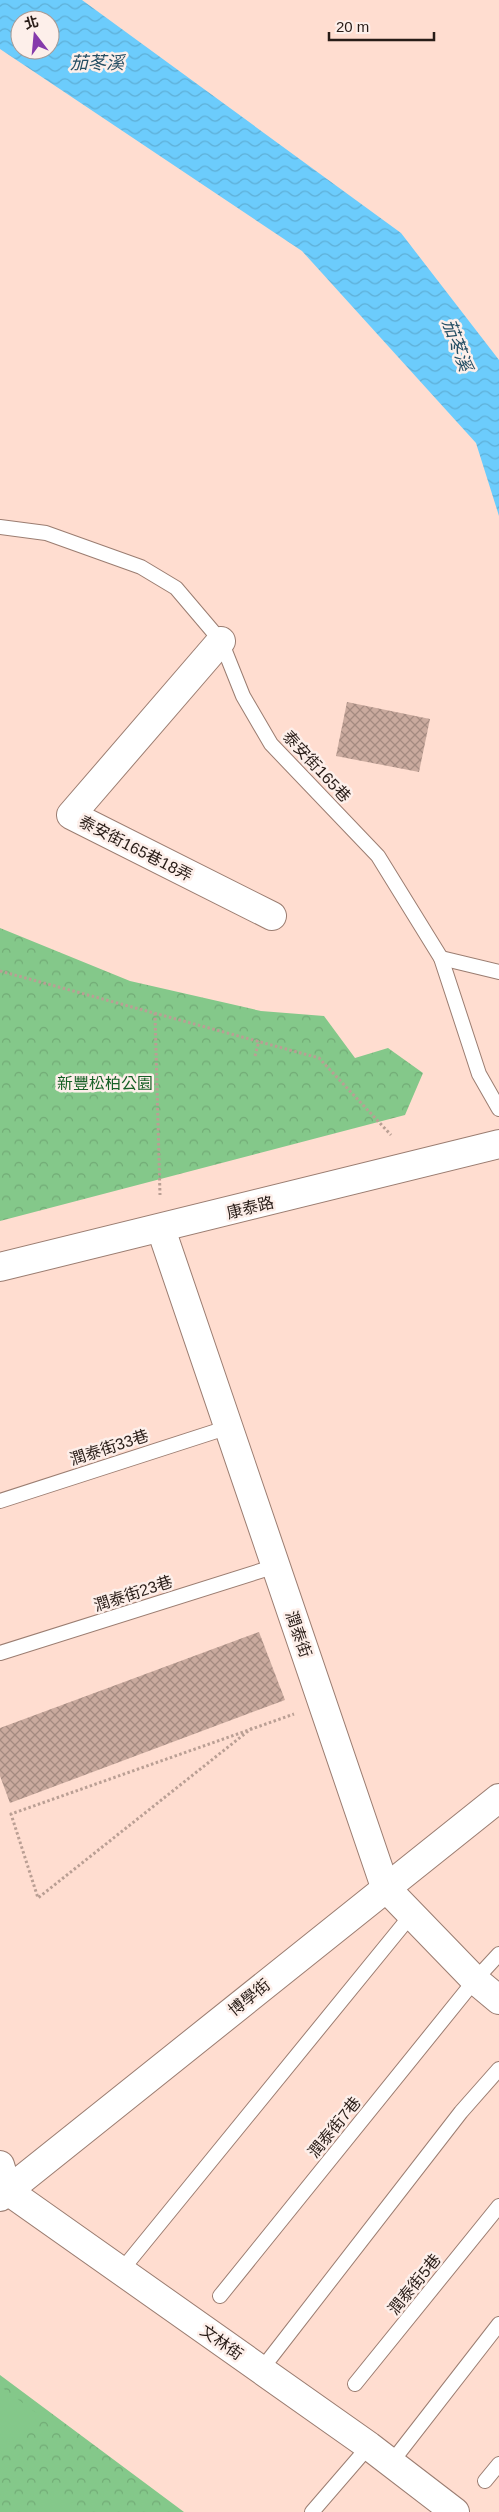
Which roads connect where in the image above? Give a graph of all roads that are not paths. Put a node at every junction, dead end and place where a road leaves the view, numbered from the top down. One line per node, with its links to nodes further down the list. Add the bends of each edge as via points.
1 (0, 527): 2 (lane, 泰安街165巷, via 46,533 141,567 176,588)
2 (220, 641): 3 (street, 泰安街165巷18弄, via 71,815); 4 (lane, 泰安街165巷, via 243,696 271,744 378,856)
3 (272, 916)
4 (441, 958): 5 (lane); 6 (lane, 泰安街165巷, via 479,1074)
5 (499, 972)
6 (499, 1109)
7 (499, 1144): 8 (street, 康泰路)
8 (162, 1229): 9 (street, 康泰路); 10 (street, 潤泰街)
9 (0, 1268)
10 (229, 1427): 11 (lane, 潤泰街33巷); 12 (street, 潤泰街)
11 (0, 1501)
12 (276, 1566): 13 (lane, 潤泰街23巷); 15 (street, 潤泰街)
13 (0, 1653)
14 (499, 1798): 15 (street, 博學街)
15 (385, 1887): 16 (street, 潤泰街); 22 (street, 博學街)
16 (412, 1914): 18 (street, 潤泰街); 24 (lane)
17 (499, 1954): 18 (lane, 潤泰街7巷)
18 (475, 1980): 19 (street, 潤泰街); 25 (lane, 潤泰街7巷)
19 (499, 2000)
20 (499, 2069): 27 (lane, via 461,2112)
21 (0, 2164): 22 (street)
22 (4, 2194): 24 (street, 文林街)
23 (499, 2206): 28 (lane, 潤泰街5巷)
24 (121, 2271): 27 (street, 文林街)
25 (220, 2296)
26 (499, 2324): 30 (lane)
27 (261, 2370): 29 (street, 文林街)
28 (355, 2384)
29 (369, 2446): 30 (street, 文林街); 33 (lane)
30 (391, 2463): 34 (street, 文林街)
31 (499, 2464): 32 (lane)
32 (486, 2481)
33 (312, 2512)
34 (456, 2512)

